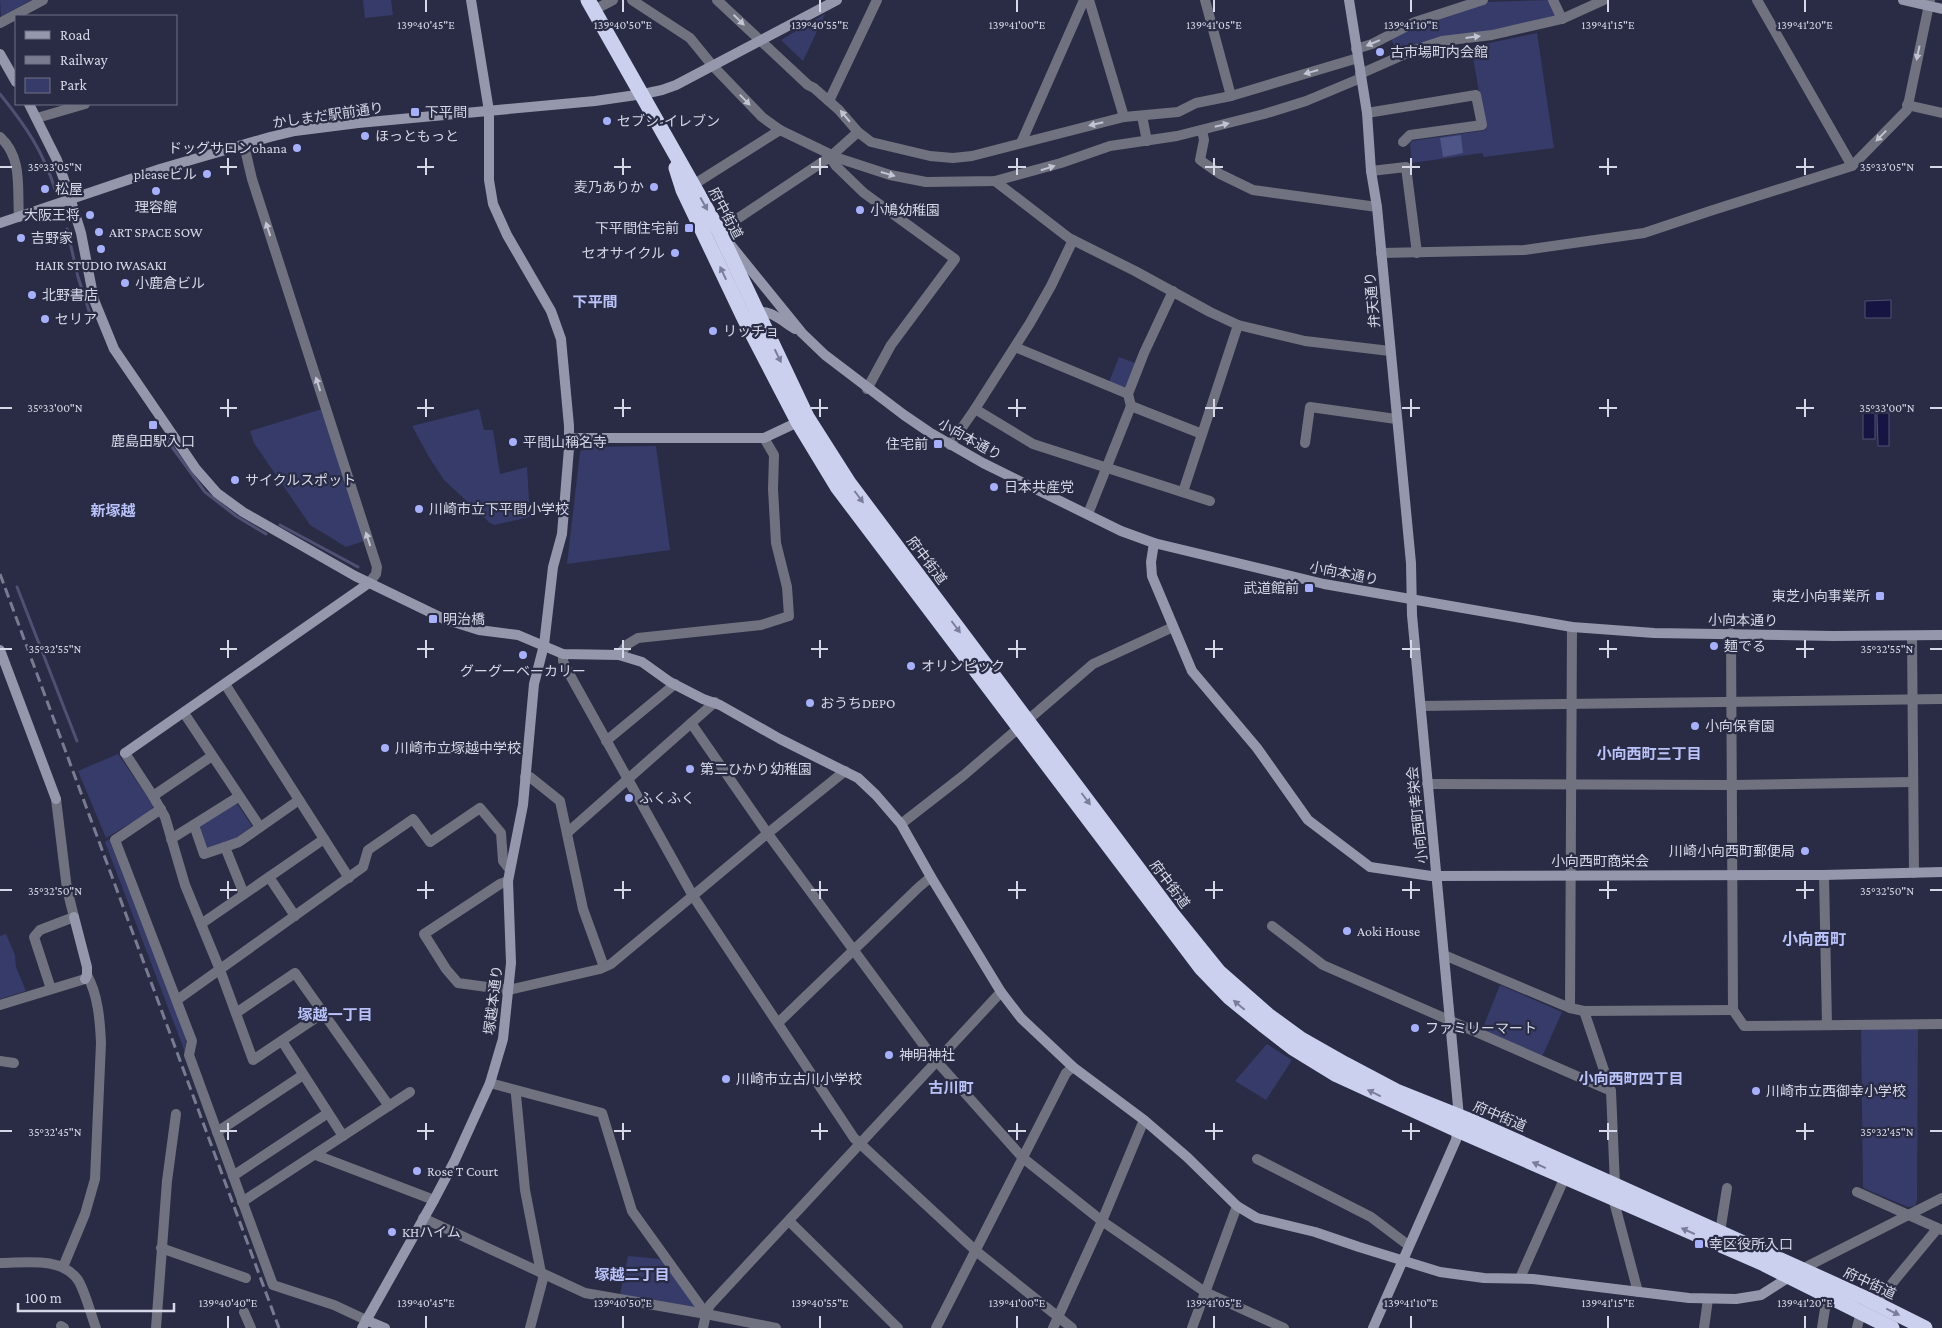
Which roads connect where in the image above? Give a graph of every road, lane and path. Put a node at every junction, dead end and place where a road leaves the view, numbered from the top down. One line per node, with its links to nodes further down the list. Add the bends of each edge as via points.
1 (43, 0): 19 (street)
2 (471, 0): 38 (street, 塚越本通り)
3 (613, 0): 18 (street)
4 (632, 0): 29 (street, via 690,38)
5 (717, 0): 26 (street, one-way to 26)
6 (837, 0): 26 (street, かしまだ駅前通り)
7 (877, 0): 34 (street)
8 (1084, 0): 50 (street)
9 (1089, 0): 43 (street)
10 (1205, 0): 33 (street)
11 (1349, 0): 27 (street, 弁天通り)
12 (1483, 0): 27 (street, one-way to 27, via 1415,22)
13 (1553, 0): 24 (street)
14 (1604, 0): 24 (street)
15 (1757, 0): 54 (street)
16 (1903, 0): 17 (street)
17 (1929, 3): 20 (street); 37 (street, one-way to 37)
18 (591, 5): 32 (highway, 府中街道)
19 (32, 6): 22 (street); 23 (street)
20 (1942, 9)
21 (15, 15): 25 (street)
22 (15, 15)
23 (37, 15)
24 (1562, 19): 30 (street, one-way to 24, via 1412,51 1442,41 1492,35)
25 (0, 23)
26 (760, 41): 29 (street, かしまだ駅前通り); 34 (street)
27 (1357, 53): 30 (street, 弁天通り); 33 (street, one-way to 33)
28 (0, 54): 31 (street)
29 (712, 65): 32 (street, かしまだ駅前通り, via 676,85); 44 (street, one-way to 44, via 762,117)
30 (1361, 76): 39 (street, 弁天通り); 45 (street, one-way to 30, via 1306,101)
31 (15, 80)
32 (643, 94): 38 (street, かしまだ駅前通り); 52 (highway, 府中街道)
33 (1231, 96): 41 (street, via 1196,103 1178,112)
34 (829, 101): 46 (street, one-way to 34)
35 (29, 105): 42 (street)
36 (82, 105): 42 (street)
37 (1907, 105): 40 (street); 54 (street, one-way to 54, via 1906,110)
38 (489, 111): 51 (street, かしまだ駅前通り, via 358,122 309,129); 79 (street, 塚越本通り, via 489,180 493,204 551,311 561,339)
39 (1367, 113): 49 (street, via 1476,96 1482,125 1410,135); 55 (street, 弁天通り)
40 (1942, 113)
41 (1142, 116): 43 (street); 48 (street)
42 (37, 118): 58 (street, via 57,160)
43 (1124, 118): 50 (street, one-way to 50)
44 (780, 130): 53 (street); 57 (street)
45 (1202, 130): 48 (street); 59 (street, via 1204,140 1200,160 1220,174 1254,190)
46 (858, 132): 50 (street, via 871,142 930,156 972,156); 53 (street)
47 (0, 137): 60 (street, via 12,150 18,172)
48 (1147, 141): 56 (street, one-way to 48, via 1110,146)
49 (1403, 142)
50 (1021, 143)
51 (244, 145): 58 (street, かしまだ駅前通り); 88 (street, one-way to 51, via 377,567 252,179)
52 (670, 147): 57 (highway, 府中街道); 67 (highway, 府中街道, one-way to 52, via 683,190)
53 (831, 156): 56 (street, one-way to 56, via 890,175 926,182); 62 (street); 72 (street, via 854,185 955,259 891,345)
54 (1852, 166): 65 (street, via 1644,233 1524,250)
55 (1371, 171): 59 (street, 弁天通り); 65 (street, via 1406,167)
56 (995, 181): 63 (street)
57 (693, 184): 62 (highway, 府中街道, one-way to 62)
58 (70, 199): 60 (street, かしまだ駅前通り); 88 (street, via 81,233 94,300 114,349 196,469 217,493 243,512)
59 (1377, 207): 64 (street, 弁天通り)
60 (19, 217): 61 (street, かしまだ駅前通り)
61 (0, 223)
62 (719, 231): 67 (highway, 府中街道); 69 (street)
63 (1073, 240): 66 (street); 70 (street, via 1051,286)
64 (1382, 253): 65 (street); 71 (street, 弁天通り)
65 (1417, 253)
66 (1173, 291): 68 (street); 73 (street)
67 (751, 315): 69 (street, via 776,315); 77 (highway, 府中街道); 109 (highway, 府中街道, one-way to 109, via 807,417 849,483)
68 (1238, 325): 71 (street, via 1305,342); 78 (street)
69 (802, 333): 72 (street, 小向本通り)
70 (1015, 347): 73 (street); 75 (street)
71 (1390, 351): 76 (street, 弁天通り)
72 (867, 389): 82 (street, 小向本通り)
73 (1128, 394): 74 (street)
74 (1131, 406): 78 (street); 83 (street)
75 (975, 409): 82 (street); 83 (street, via 1033,444)
76 (1396, 419): 81 (street, via 1310,407); 89 (street, 弁天通り)
77 (798, 422): 80 (street); 109 (highway, 府中街道, via 838,488)
78 (1202, 434): 84 (street)
79 (570, 438): 80 (street); 95 (street, 塚越本通り, via 562,534 553,567)
80 (764, 438): 98 (street, via 774,455 776,543 787,587 789,616 761,625 638,638)
81 (1305, 442)
82 (950, 445): 86 (street, 小向本通り)
83 (1107, 468): 84 (street); 86 (street)
84 (1183, 492): 85 (street)
85 (1210, 501)
86 (1088, 514): 87 (street, 小向本通り)
87 (1154, 543): 89 (street, 小向本通り, via 1324,584); 90 (street, 小向西町商栄会, via 1152,576)
88 (369, 583): 95 (street, via 444,619 479,630 518,635); 99 (street)
89 (1412, 600): 91 (street, 小向本通り); 106 (street, 小向西町幸栄会)
90 (1173, 627): 109 (street, via 1093,664); 137 (street, 小向西町商栄会, via 1192,671 1257,748 1308,820 1370,867)
91 (1572, 627): 92 (street, 小向本通り); 105 (street)
92 (1731, 633): 94 (street, 小向本通り); 104 (street)
93 (1942, 635): 94 (street, 小向本通り)
94 (1912, 636): 101 (street)
95 (544, 645): 97 (street); 113 (street, 塚越本通り, via 534,684)
96 (0, 650): 145 (street, via 56,799 67,889)
97 (563, 654): 98 (street); 110 (street, via 562,661)
98 (619, 655): 100 (street, via 642,662)
99 (225, 684): 107 (street); 121 (street)
100 (675, 684): 103 (street); 110 (street)
101 (1911, 699): 102 (street); 104 (street); 115 (street)
102 (1942, 699)
103 (715, 702): 108 (street); 112 (street)
104 (1730, 702): 105 (street); 118 (street)
105 (1571, 704): 106 (street); 117 (street)
106 (1421, 706): 116 (street, 小向西町幸栄会)
107 (184, 713): 111 (street); 119 (street, via 125,753)
108 (691, 723): 114 (street); 127 (street)
109 (1023, 725): 123 (street); 181 (highway, 府中街道, via 1225,978 1301,1039)
110 (606, 741): 114 (street)
111 (212, 756): 119 (street); 120 (street)
112 (845, 771): 123 (street, via 876,794); 127 (street)
113 (525, 777): 126 (street, via 530,777 560,801); 131 (street, 塚越本通り)
114 (627, 779): 126 (street); 143 (street)
115 (1912, 782): 118 (street); 133 (street)
116 (1428, 784): 117 (street); 137 (street, 小向西町幸栄会)
117 (1570, 784): 118 (street); 134 (street)
118 (1732, 785): 135 (street)
119 (153, 796): 122 (street)
120 (238, 797): 124 (street); 125 (street)
121 (299, 800): 125 (street); 129 (street)
122 (161, 809): 128 (street); 156 (street, via 115,840)
123 (901, 824): 139 (street)
124 (194, 825): 128 (street); 130 (street, via 204,854)
125 (260, 827): 130 (street)
126 (568, 833): 150 (street, via 583,909)
127 (768, 834): 143 (street); 148 (street)
128 (171, 839): 146 (street)
129 (324, 839): 138 (street); 140 (street)
130 (225, 848): 142 (street)
131 (510, 870): 140 (street, via 504,861 501,833 480,808 430,842 413,819 368,850 363,867); 141 (street, 塚越本通り)
132 (1942, 872): 133 (street, 小向西町商栄会)
133 (1914, 873): 136 (street, 小向西町商栄会)
134 (1571, 874): 135 (street, 小向西町商栄会); 137 (street, 小向西町商栄会); 158 (street)
135 (1732, 874): 136 (street, 小向西町商栄会); 159 (street)
136 (1824, 874): 166 (street)
137 (1437, 875): 149 (street, 小向西町幸栄会)
138 (269, 877): 142 (street); 144 (street)
139 (931, 877): 148 (street); 155 (street)
140 (348, 878): 144 (street)
141 (508, 881): 154 (street, 塚越本通り, via 512,937); 154 (street, via 424,934 458,983)
142 (244, 894): 146 (street)
143 (693, 896): 150 (street); 164 (street)
144 (295, 916): 151 (street)
145 (74, 917): 152 (street); 153 (street, via 40,930 34,936)
146 (201, 924): 151 (street)
147 (1272, 926): 163 (street, via 1323,965)
148 (853, 950): 164 (street); 169 (street)
149 (1444, 955): 158 (street); 163 (street, 小向西町幸栄会)
150 (604, 967): 154 (street)
151 (220, 970): 156 (street); 162 (street)
152 (86, 977): 153 (street); 208 (street, via 93,986 101,1043 95,1179 85,1214)
153 (51, 989): 157 (street)
154 (509, 990): 173 (street, 塚越本通り, via 503,1039)
155 (1001, 992): 169 (street); 171 (street, via 1022,1018)
156 (177, 1000): 182 (street, via 192,1041 189,1055)
157 (0, 1005)
158 (1570, 1008): 160 (street)
159 (1732, 1010): 160 (street); 166 (street, via 1744,1026)
160 (1584, 1011): 175 (street)
161 (323, 1013): 162 (street, via 295,973); 167 (street); 177 (street)
162 (236, 1014): 167 (street, via 253,1060)
163 (1451, 1021): 175 (street); 181 (street, 小向西町幸栄会)
164 (778, 1023): 184 (street)
165 (1942, 1024): 166 (street)
166 (1827, 1025)
167 (282, 1041): 172 (street)
168 (0, 1061): 170 (street)
169 (936, 1061): 184 (street); 186 (street)
170 (14, 1063)
171 (1072, 1067): 180 (street); 186 (street)
172 (303, 1075): 178 (street); 182 (street)
173 (490, 1083): 174 (street); 194 (street, 塚越本通り)
174 (517, 1091): 210 (street, via 525,1190); 220 (street, via 602,1113 632,1211)
175 (1611, 1091): 191 (street)
176 (410, 1092): 177 (street)
177 (389, 1106): 183 (street)
178 (328, 1113): 183 (street); 188 (street)
179 (176, 1114): 204 (street)
180 (1144, 1120): 196 (street); 200 (street)
181 (1458, 1124): 189 (highway, 府中街道, one-way to 181); 191 (highway, 府中街道); 203 (street, via 1456,1140)
182 (217, 1132): 188 (street)
183 (343, 1136): 185 (street)
184 (860, 1144): 199 (street); 205 (street)
185 (316, 1155): 194 (street); 195 (street)
186 (1023, 1158): 200 (street); 205 (street)
187 (1257, 1159): 203 (street, via 1371,1217)
188 (233, 1176): 195 (street)
189 (1565, 1176): 191 (highway, 府中街道); 212 (street)
190 (1727, 1188): 202 (street)
191 (1614, 1191): 202 (highway, 府中街道); 209 (highway, 府中街道, one-way to 191, via 1764,1264); 214 (street)
192 (1857, 1192): 197 (street)
193 (1942, 1198): 197 (street)
194 (434, 1200): 198 (street, 塚越本通り)
195 (242, 1202): 222 (street, via 273,1285 334,1305)
196 (1237, 1206): 206 (street, via 1257,1218 1315,1232); 213 (street)
197 (1909, 1215): 201 (street); 209 (street)
198 (423, 1218): 210 (street); 222 (street, 塚越本通り)
199 (789, 1221): 220 (street, via 710,1305); 230 (street)
200 (1102, 1221): 213 (street); 221 (street)
201 (1940, 1230): 217 (street)
202 (1720, 1232): 209 (highway, 府中街道)
203 (1408, 1246): 206 (street)
204 (161, 1248): 211 (street); 224 (street)
205 (976, 1251): 221 (street); 231 (street)
206 (1402, 1260): 212 (street, via 1440,1272 1484,1278); 236 (street)
207 (0, 1263): 208 (street)
208 (63, 1267): 223 (street, via 77,1280)
209 (1796, 1273): 215 (highway, 府中街道); 216 (street, via 1760,1295); 217 (highway, 府中街道)
210 (542, 1274): 220 (street, via 585,1293); 227 (street)
211 (246, 1278)
212 (1520, 1278): 214 (street)
213 (1205, 1292): 234 (street); 235 (street)
214 (1638, 1292): 216 (street)
215 (1827, 1296): 219 (highway, 府中街道); 238 (street)
216 (1708, 1299): 237 (street)
217 (1875, 1304): 241 (highway, 府中街道, one-way to 241)
218 (244, 1312): 225 (street)
219 (1861, 1312): 239 (street); 240 (highway, 府中街道)
220 (706, 1314): 228 (street); 229 (street)
221 (1057, 1317): 232 (street); 233 (street)
222 (364, 1324): 226 (street)
223 (96, 1328)
224 (156, 1328)
225 (251, 1328)
226 (385, 1328)
227 (530, 1328)
228 (703, 1328)
229 (776, 1328)
230 (898, 1328)
231 (936, 1328)
232 (1053, 1328)
233 (1072, 1328)
234 (1192, 1328)
235 (1284, 1328)
236 (1372, 1328)
237 (1704, 1328)
238 (1822, 1328)
239 (1857, 1328)
240 (1892, 1328)
241 (1925, 1328)

